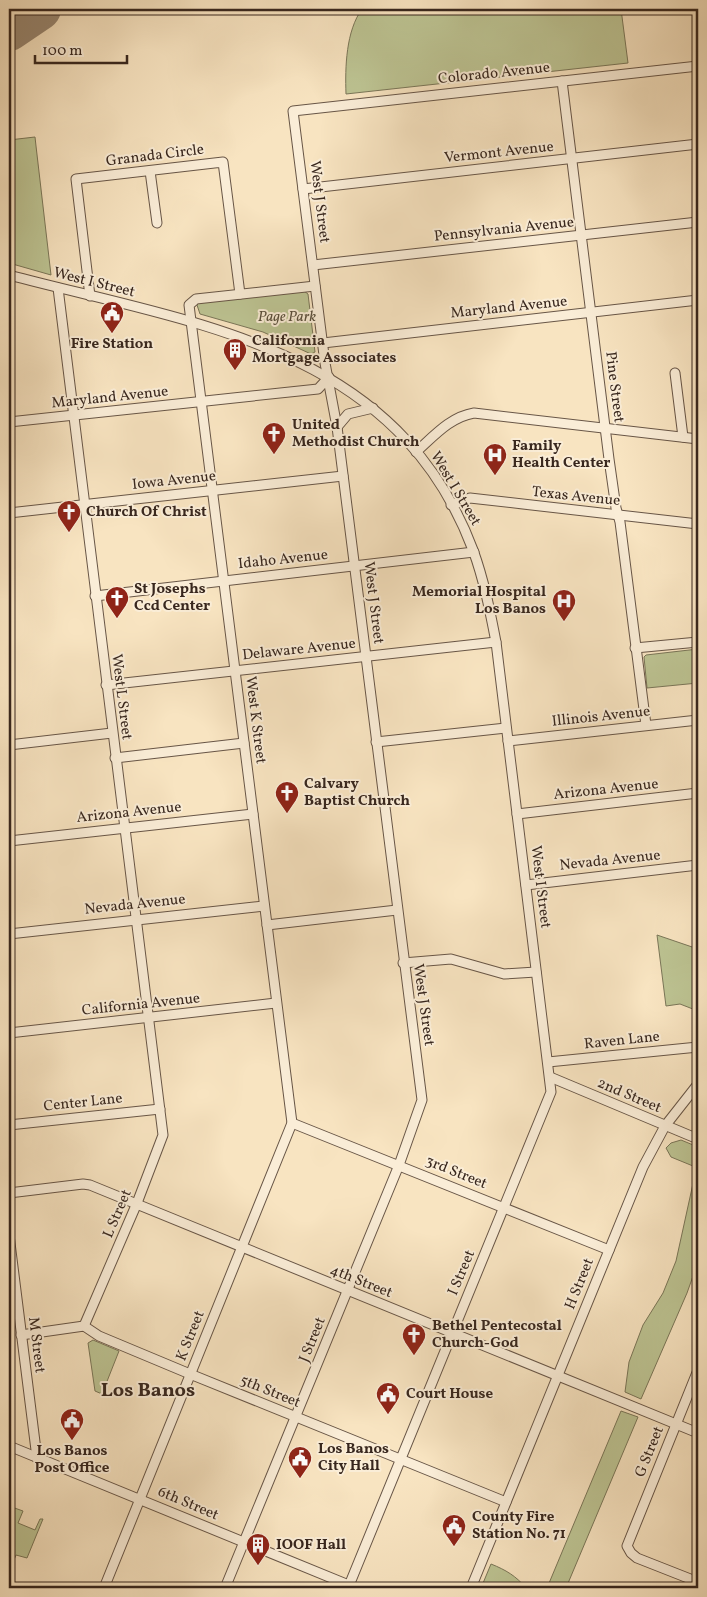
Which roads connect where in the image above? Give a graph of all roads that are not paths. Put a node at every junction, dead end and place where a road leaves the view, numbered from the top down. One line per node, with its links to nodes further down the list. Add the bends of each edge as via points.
1 (698, 66): 2 (street, Colorado Avenue)
2 (562, 81): 3 (street, Colorado Avenue); 5 (street, Pine Street)
3 (293, 111): 7 (street, West J Street)
4 (698, 144): 5 (street, Vermont Avenue)
5 (571, 159): 7 (street, Vermont Avenue); 10 (street, Pine Street)
6 (150, 170): 9 (street); 15 (street, Granada Circle, via 223,162); 16 (street, Granada Circle, via 76,179)
7 (303, 189): 11 (street, West J Street)
8 (698, 222): 10 (street, Pennsylvania Avenue)
9 (157, 223)
10 (580, 236): 11 (street, Pennsylvania Avenue); 18 (street, Pine Street)
11 (312, 266): 13 (street, West J Street)
12 (9, 275): 14 (street, West I Street)
13 (315, 286): 15 (street); 20 (street, West J Street)
14 (58, 288): 16 (street, West I Street); 25 (street, West L Street)
15 (240, 294): 19 (street, via 196,299 189,306)
16 (90, 296): 19 (street, West I Street)
17 (698, 300): 18 (street, Maryland Avenue)
18 (590, 313): 20 (street, Maryland Avenue); 28 (street, Pine Street)
19 (190, 321): 22 (street, West I Street, via 269,347); 23 (street, West K Street)
20 (322, 342): 22 (street, West J Street)
21 (675, 373): 29 (street)
22 (329, 377): 23 (street, Maryland Avenue, via 318,389); 24 (street, West I Street); 27 (street, West J Street)
23 (202, 402): 25 (street, Maryland Avenue); 33 (street, West K Street)
24 (373, 408): 27 (street, via 348,414); 31 (street, West I Street)
25 (74, 415): 26 (street, Maryland Avenue); 34 (street, West L Street)
26 (9, 422)
27 (337, 427): 32 (street, West J Street)
28 (605, 428): 29 (street); 31 (street, via 474,413 450,422); 37 (street, Pine Street)
29 (683, 437): 30 (street)
30 (698, 439)
31 (416, 452): 35 (street, West I Street)
32 (343, 476): 33 (street, Iowa Avenue); 40 (street, West J Street)
33 (213, 491): 34 (street, Iowa Avenue); 41 (street, West K Street)
34 (85, 504): 36 (street, Iowa Avenue); 42 (street, West L Street)
35 (452, 505): 37 (street, Texas Avenue, via 470,498); 39 (street, West I Street)
36 (9, 513)
37 (618, 515): 38 (street, Texas Avenue); 45 (street, Pine Street)
38 (698, 524)
39 (474, 552): 40 (street, Idaho Avenue); 43 (street, West I Street)
40 (354, 566): 41 (street, Idaho Avenue); 46 (street, West J Street)
41 (224, 580): 42 (street, Idaho Avenue); 47 (street, West K Street)
42 (95, 596): 48 (street, West L Street)
43 (496, 642): 46 (street, Delaware Avenue); 51 (street, West I Street)
44 (698, 642): 45 (street)
45 (635, 648): 50 (street, Pine Street)
46 (366, 656): 47 (street, Delaware Avenue); 54 (street, West J Street)
47 (235, 671): 48 (street, Delaware Avenue); 55 (street, West K Street)
48 (106, 685): 52 (street, West L Street)
49 (698, 720): 50 (street, Illinois Avenue)
50 (646, 726): 53 (street, Illinois Avenue)
51 (506, 728): 53 (street, West I Street); 54 (street)
52 (112, 733): 56 (street); 57 (street, West L Street)
53 (508, 741): 60 (street, West I Street)
54 (376, 742): 66 (street, West J Street)
55 (244, 743): 57 (street); 59 (street, West K Street)
56 (9, 745)
57 (115, 758): 61 (street, West L Street)
58 (698, 794): 60 (street, Arizona Avenue)
59 (253, 814): 61 (street, Arizona Avenue); 65 (street, West K Street)
60 (517, 814): 64 (street, West I Street)
61 (124, 827): 62 (street, Arizona Avenue); 67 (street, West L Street)
62 (9, 841)
63 (698, 866): 64 (street, Nevada Avenue)
64 (526, 885): 71 (street, West I Street)
65 (264, 906): 67 (street, Nevada Avenue); 68 (street, West K Street)
66 (397, 910): 68 (street); 70 (street, West J Street)
67 (135, 918): 69 (street, Nevada Avenue); 73 (street, West L Street)
68 (266, 925): 72 (street, West K Street)
69 (9, 934)
70 (403, 963): 71 (street, via 451,959 504,974); 79 (street, West J Street)
71 (536, 972): 76 (street, West I Street)
72 (276, 1003): 73 (street, California Avenue); 81 (street, West K Street)
73 (148, 1018): 74 (street, California Avenue); 80 (street, West L Street)
74 (9, 1033)
75 (698, 1047): 76 (street, Raven Lane)
76 (548, 1062): 77 (street, West I Street)
77 (550, 1077): 83 (street, 2nd Street); 88 (street, I Street, via 551,1092)
78 (698, 1084): 83 (street, H Street)
79 (422, 1100): 85 (street, J Street)
80 (160, 1109): 82 (street, Center Lane); 87 (street, L Street, via 163,1140)
81 (292, 1123): 85 (street, 3rd Street); 90 (street, K Street)
82 (9, 1125)
83 (665, 1126): 84 (street, 2nd Street); 91 (street, H Street, via 643,1167)
84 (698, 1139)
85 (399, 1165): 88 (street, 3rd Street); 92 (street, J Street)
86 (9, 1193): 87 (street, 4th Street, via 83,1184)
87 (138, 1203): 90 (street, 4th Street); 93 (street, L Street)
88 (504, 1207): 91 (street, 3rd Street); 94 (street, I Street)
89 (9, 1235): 95 (street, M Street)
90 (242, 1248): 92 (street, 4th Street); 97 (street, K Street)
91 (609, 1250): 98 (street, H Street)
92 (348, 1291): 94 (street, 4th Street); 99 (street, J Street)
93 (84, 1326): 95 (street); 97 (street, 5th Street, via 100,1336)
94 (452, 1333): 98 (street, 4th Street); 104 (street, I Street)
95 (21, 1335): 103 (street, M Street)
96 (698, 1370): 100 (street, G Street)
97 (190, 1374): 99 (street, 5th Street); 105 (street, K Street)
98 (558, 1376): 100 (street, 4th Street); 106 (street, H Street)
99 (296, 1417): 104 (street, 5th Street); 107 (street, J Street)
100 (676, 1424): 101 (street, 4th Street); 108 (street, G Street, via 627,1546 637,1558)
101 (698, 1433)
102 (9, 1446): 103 (street, 6th Street)
103 (37, 1458): 105 (street, 6th Street)
104 (401, 1460): 106 (street, 5th Street); 109 (street, I Street)
105 (139, 1498): 107 (street, 6th Street); 110 (street, K Street)
106 (506, 1502): 112 (street, H Street)
107 (244, 1542): 109 (street, 6th Street); 111 (street, J Street)
108 (698, 1582)
109 (351, 1587)
110 (104, 1588)
111 (225, 1588)
112 (471, 1588)

